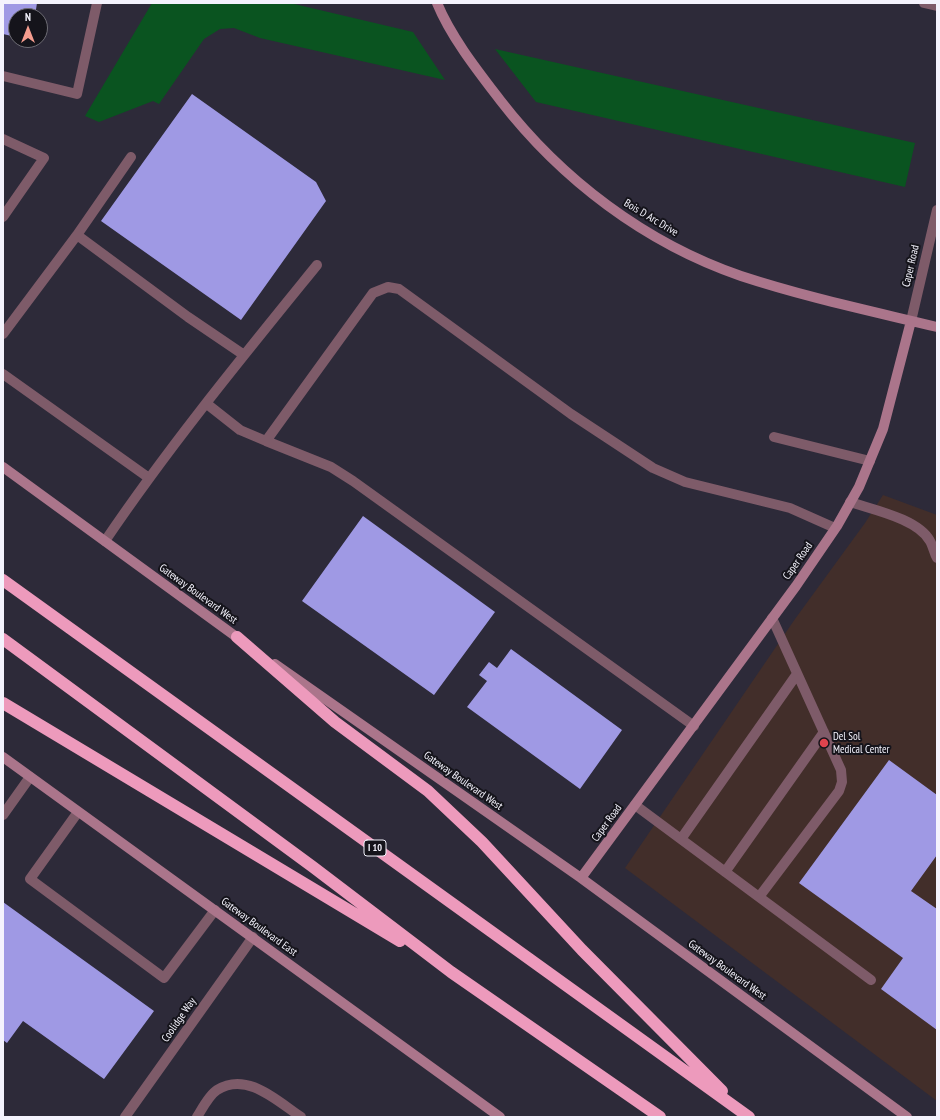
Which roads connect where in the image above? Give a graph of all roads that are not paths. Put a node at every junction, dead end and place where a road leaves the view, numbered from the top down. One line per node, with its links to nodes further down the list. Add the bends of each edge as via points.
1 (97, 3): 5 (street, via 77,94)
2 (437, 3): 12 (main road, Bois D Arc Drive, via 443,18 486,82 520,126 556,163 637,226 689,254 739,275 807,297)
3 (924, 3): 4 (street)
4 (937, 6)
5 (3, 76)
6 (3, 140): 9 (street, via 44,158)
7 (132, 156): 10 (street)
8 (937, 210): 12 (street, Caper Road)
9 (3, 217)
10 (77, 234): 14 (street); 15 (street)
11 (317, 265): 15 (street)
12 (911, 321): 13 (main road, Bois D Arc Drive); 20 (main road, Caper Road, via 883,429)
13 (937, 327)
14 (3, 334)
15 (244, 355): 17 (street)
16 (3, 374): 22 (street)
17 (206, 404): 19 (street, via 240,430); 22 (street)
18 (774, 437): 20 (street)
19 (266, 441): 24 (street, via 373,293 388,287 399,289 570,414 653,468 685,482 790,508); 33 (street, via 331,467 353,481)
20 (870, 461): 23 (main road, Caper Road, via 860,487)
21 (3, 467): 25 (main road, Gateway Boulevard West)
22 (148, 478): 25 (street)
23 (850, 502): 24 (main road, Caper Road); 26 (street, via 920,528 930,541)
24 (835, 528): 28 (main road, Caper Road)
25 (105, 541): 29 (main road, Gateway Boulevard West)
26 (937, 558)
27 (3, 580): 48 (highway, I 10)
28 (772, 618): 31 (street); 33 (main road, Caper Road)
29 (237, 637): 42 (main road, Gateway Boulevard West); 48 (highway, via 335,722 428,791 492,852 582,950)
30 (3, 639): 46 (highway)
31 (798, 674): 34 (street); 40 (street)
32 (3, 703): 46 (highway)
33 (694, 726): 37 (main road, Caper Road)
34 (824, 732): 41 (street); 43 (street, via 841,770 842,782 839,791)
35 (3, 757): 36 (main road, Gateway Boulevard East)
36 (30, 777): 38 (main road, Gateway Boulevard East); 39 (street)
37 (635, 805): 40 (street); 42 (main road, Caper Road)
38 (78, 812): 44 (main road, Gateway Boulevard East); 44 (street, via 30,879 164,978)
39 (3, 815)
40 (681, 839): 41 (street)
41 (725, 872): 43 (street)
42 (581, 878): 54 (main road, Gateway Boulevard West)
43 (759, 897): 47 (street)
44 (215, 910): 45 (main road, Gateway Boulevard East)
45 (253, 937): 49 (street, Coolidge Way); 52 (main road, Gateway Boulevard East)
46 (451, 972): 53 (highway)
47 (871, 980)
48 (748, 1116)
49 (125, 1117)
50 (197, 1117): 51 (street, via 216,1091 244,1083 259,1088)
51 (301, 1117)
52 (500, 1117)
53 (660, 1117)
54 (907, 1117)

